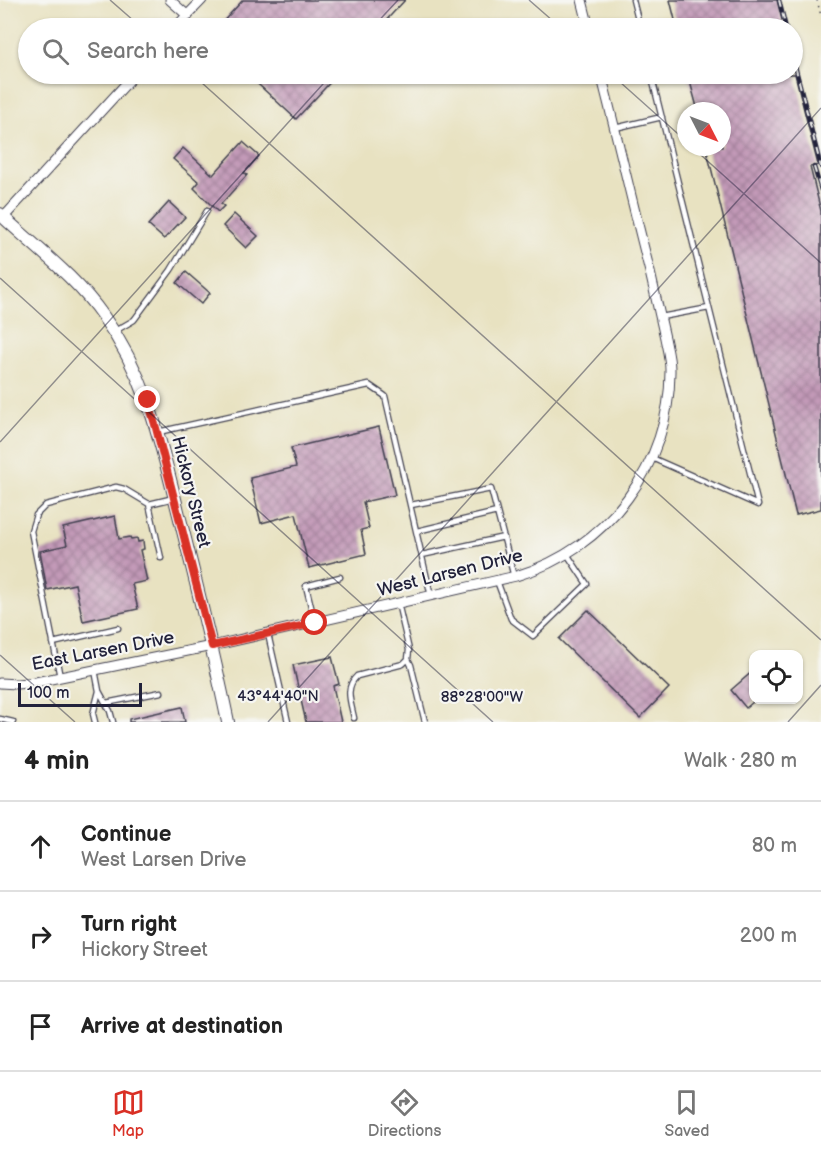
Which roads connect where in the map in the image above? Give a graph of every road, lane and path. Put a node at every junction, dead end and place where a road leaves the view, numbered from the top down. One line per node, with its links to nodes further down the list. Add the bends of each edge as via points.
1 (170, 0): 6 (street)
2 (202, 0): 6 (street)
3 (582, 0): 8 (street)
4 (633, 0): 9 (lane)
5 (817, 0): 7 (path)
6 (188, 16)
7 (821, 16)
8 (586, 18)
9 (638, 18)
10 (126, 84): 16 (street)
11 (604, 84): 14 (street, West Larsen Drive)
12 (654, 84): 13 (lane)
13 (662, 117): 14 (lane); 17 (lane)
14 (615, 128): 18 (street, West Larsen Drive)
15 (207, 211): 19 (lane, via 134,320)
16 (2, 216): 19 (street, Hickory Street, via 80,287)
17 (709, 308): 18 (lane); 21 (lane, via 758,505)
18 (661, 317): 21 (street, West Larsen Drive, via 670,364 670,389 663,428)
19 (114, 332): 20 (street, Hickory Street, via 139,378)
20 (157, 432): 22 (street, Hickory Street); 24 (lane, via 369,385 385,396)
21 (652, 458): 28 (street, West Larsen Drive, via 616,514)
22 (174, 498): 23 (lane); 40 (street, Hickory Street)
23 (149, 504): 30 (lane); 39 (lane, via 116,487 46,505 36,515 31,531)
24 (411, 505): 25 (lane, via 491,489); 26 (lane)
25 (497, 512): 26 (lane); 27 (lane)
26 (417, 531): 29 (lane)
27 (504, 537): 29 (lane); 32 (lane)
28 (567, 554): 32 (street, West Larsen Drive); 33 (lane, via 587,584 533,636 511,620)
29 (422, 555): 34 (lane)
30 (160, 558)
31 (340, 577): 36 (lane, via 306,586)
32 (514, 577): 33 (street, West Larsen Drive)
33 (497, 580): 34 (street, West Larsen Drive)
34 (431, 596): 35 (street, West Larsen Drive)
35 (398, 603): 36 (street, West Larsen Drive); 41 (lane)
36 (315, 623): 38 (street, West Larsen Drive)
37 (118, 628): 39 (lane)
38 (268, 634): 40 (street, West Larsen Drive); 54 (lane)
39 (53, 643): 43 (lane)
40 (212, 646): 42 (street, East Larsen Drive); 53 (street, Hickory Street)
41 (408, 659): 48 (lane, via 352,680 349,693); 55 (lane)
42 (95, 670): 43 (street, East Larsen Drive); 45 (lane)
43 (60, 678): 44 (street, East Larsen Drive)
44 (0, 683)
45 (99, 691): 47 (lane); 51 (lane, via 93,714)
46 (160, 693): 47 (lane)
47 (106, 702): 52 (lane)
48 (354, 718)
49 (0, 719): 50 (lane)
50 (13, 722)
51 (95, 722)
52 (113, 722)
53 (228, 722)
54 (288, 722)
55 (426, 722)

